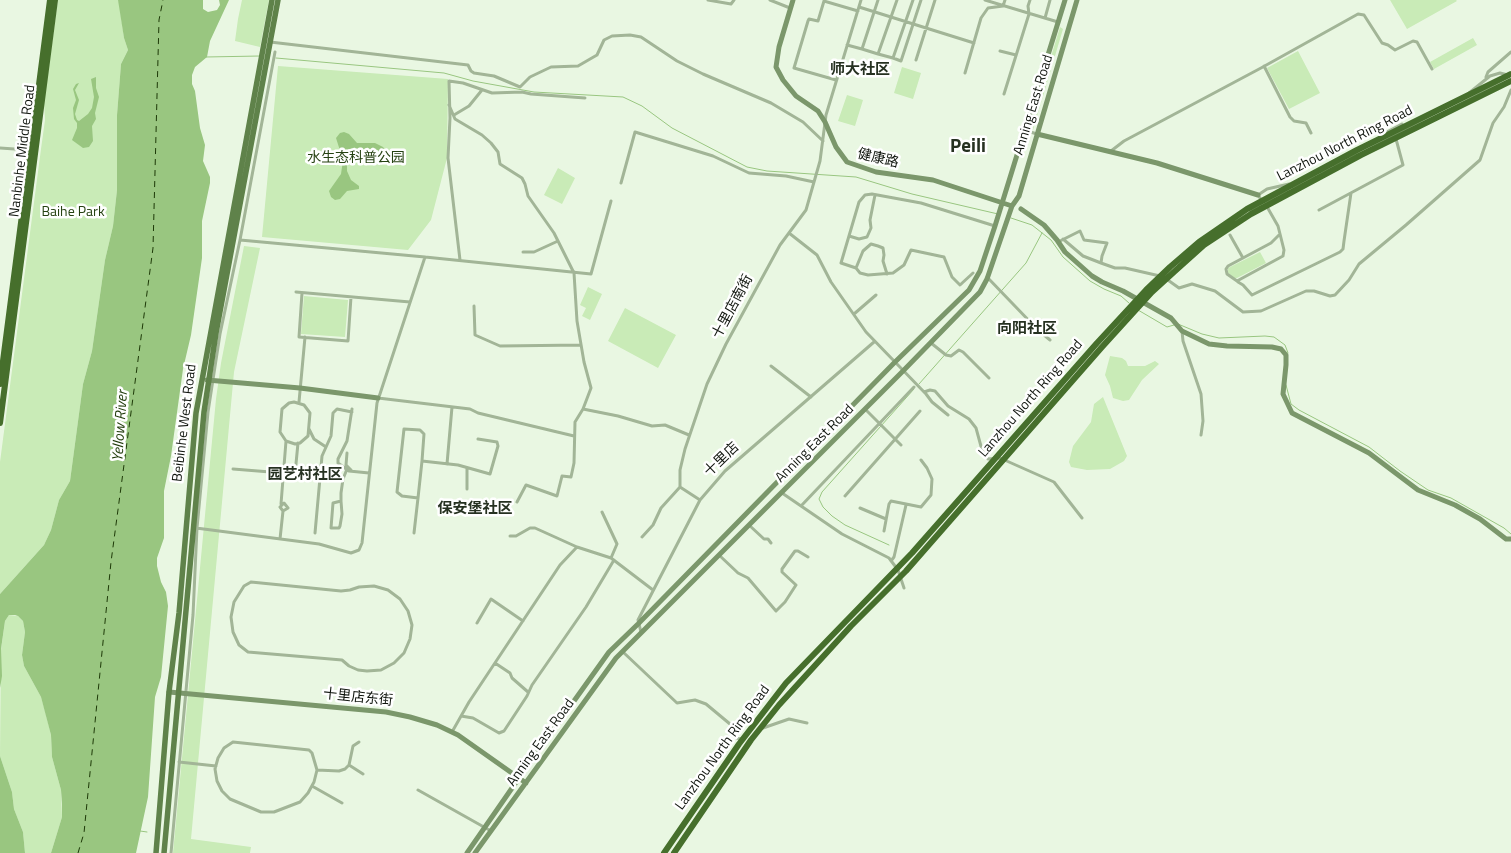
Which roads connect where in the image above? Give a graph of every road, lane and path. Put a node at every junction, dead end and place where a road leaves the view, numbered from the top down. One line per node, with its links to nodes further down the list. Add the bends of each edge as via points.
1 (50, 0): 65 (highway, Nanbinhe Middle Road)
2 (55, 0): 131 (highway, Nanbinhe Middle Road)
3 (272, 0): 32 (main road, Beibinhe West Road)
4 (278, 0): 32 (main road, Beibinhe West Road)
5 (708, 0): 6 (street, via 732,4)
6 (734, 0)
7 (770, 0): 22 (street)
8 (793, 0): 22 (main road, 健康路)
9 (861, 0): 23 (street, 十里店南街)
10 (878, 0): 24 (street)
11 (897, 0): 26 (street)
12 (913, 0): 28 (street)
13 (921, 0): 30 (street)
14 (935, 0): 31 (street)
15 (985, 0): 21 (street)
16 (1005, 0): 21 (street)
17 (1030, 0): 25 (street)
18 (1050, 0): 27 (street)
19 (1064, 0): 29 (main road, Anning East Road)
20 (1077, 0): 62 (main road, Anning East Road)
21 (1003, 6): 25 (street); 33 (street, via 988,8 981,18)
22 (790, 9): 58 (main road, 健康路, via 776,59 778,73 796,96 818,111)
23 (858, 9): 24 (street); 34 (street, 十里店南街); 49 (street, via 824,1 818,21 808,21 794,68)
24 (874, 12): 26 (street); 35 (street)
25 (1029, 14): 27 (street); 40 (street)
26 (891, 17): 28 (street); 39 (street)
27 (1045, 18): 29 (street)
28 (905, 22): 30 (street); 41 (street)
29 (1058, 22): 60 (main road, Anning East Road)
30 (913, 24): 31 (street); 41 (street, via 901,61)
31 (926, 28): 33 (street); 43 (street)
32 (267, 41): 37 (main road, Beibinhe West Road); 52 (street, via 468,65 474,73 494,76)
33 (974, 44): 46 (street)
34 (848, 45): 35 (street); 49 (street, 十里店南街)
35 (862, 49): 39 (street)
36 (1000, 51): 40 (street)
37 (268, 52): 42 (main road, Beibinhe West Road); 42 (street)
38 (1511, 52): 48 (street, via 1488,72)
39 (878, 54): 41 (street)
40 (1016, 55): 54 (street)
41 (893, 58)
42 (267, 60): 83 (street); 113 (main road, Beibinhe West Road); 118 (main road, Beibinhe West Road, via 216,333)
43 (916, 60)
44 (1264, 66): 45 (street, via 1358,14 1364,15 1382,44 1395,50 1417,42); 61 (street, via 1290,117 1306,123); 66 (street, via 1124,141)
45 (1432, 69)
46 (965, 73)
47 (1511, 74): 111 (highway, Lanzhou North Ring Road, via 1247,209 1199,242 1170,267)
48 (1486, 78): 50 (street, via 1500,73); 59 (street, via 1446,106)
49 (836, 80): 58 (street, 十里店南街)
50 (1511, 80): 111 (highway, Lanzhou North Ring Road, via 1252,214 1204,245)
51 (482, 90): 52 (street, via 492,93); 56 (street, via 463,82 449,81); 57 (street, via 469,106)
52 (522, 90): 55 (street); 63 (street, via 530,77 551,67 578,66 597,54 604,40 612,36 641,37 677,61 772,103 803,122)
53 (1511, 90): 91 (street, via 1493,122 1480,160 1359,264 1335,295 1306,291 1261,311 1243,312 1215,291 1192,284 1179,288 1155,274)
54 (1004, 94)
55 (585, 98)
56 (449, 105): 57 (street); 90 (street, via 448,158)
57 (454, 116): 85 (street, via 491,142 498,152 500,164 522,178 528,196)
58 (825, 122): 63 (street, 十里店南街); 73 (main road, 健康路, via 846,162 876,172 933,180)
59 (1393, 128): 69 (street, via 1403,165); 71 (street, via 1290,184 1267,189)
60 (1024, 130): 62 (street); 73 (main road, Anning East Road)
61 (1312, 133)
62 (1037, 134): 66 (main road); 74 (main road, Anning East Road)
63 (824, 141): 67 (street, 十里店南街)
64 (0, 148): 65 (street)
65 (30, 150): 119 (highway, Nanbinhe Middle Road)
66 (1112, 151): 71 (main road)
67 (814, 182): 68 (street, via 750,173 714,156 635,132); 78 (street, 十里店南街, via 803,215)
68 (621, 183)
69 (1351, 193): 76 (street); 97 (street, via 1340,252 1252,294)
70 (875, 195): 77 (street); 81 (street, via 865,195 859,202); 82 (street)
71 (1258, 195): 80 (street, via 1270,209)
72 (611, 201): 93 (street, via 591,274)
73 (1002, 202): 74 (main road, 健康路); 77 (main road, Anning East Road)
74 (1012, 206): 75 (street); 96 (main road, Anning East Road)
75 (1021, 210): 84 (main road)
76 (1319, 210)
77 (996, 223): 112 (main road, Anning East Road, via 980,271 969,290)
78 (789, 233): 104 (street, via 817,255); 134 (street, 十里店南街, via 726,344 707,384)
79 (1230, 235): 89 (street)
80 (1279, 235): 89 (street); 97 (street, via 1283,256)
81 (849, 236): 82 (street); 92 (street, via 841,263)
82 (867, 237): 86 (street)
83 (240, 240): 88 (street); 118 (street)
84 (1061, 240): 91 (street, via 1083,256); 91 (street, via 1080,231 1084,240 1107,243); 105 (main road, via 1065,252 1102,282 1123,291)
85 (558, 241): 87 (street, via 534,252); 93 (street)
86 (871, 244): 92 (street, via 863,251); 95 (street, via 883,248)
87 (524, 252)
88 (425, 256): 90 (street); 102 (street)
89 (1243, 258): 97 (street, via 1226,268 1230,278)
90 (460, 260): 93 (street)
91 (1102, 263)
92 (856, 268): 95 (street, via 868,275)
93 (574, 273): 110 (street)
94 (973, 273): 95 (street, via 960,285 952,277 944,258 911,250 904,265)
95 (887, 274)
96 (988, 277): 107 (street); 109 (main road, Anning East Road, via 980,292)
97 (1237, 281)
98 (296, 292): 99 (street)
99 (302, 293): 101 (street); 106 (street, via 299,337)
100 (876, 295): 104 (street)
101 (351, 297): 102 (street); 106 (street, via 348,340)
102 (410, 302): 124 (street)
103 (474, 306): 110 (street, via 475,335 500,346)
104 (854, 314): 108 (street)
105 (1178, 326): 136 (street, via 1202,394); 177 (main road, via 1209,344 1282,349 1286,355 1283,394 1292,413 1368,453 1418,490 1455,505 1506,539)
106 (305, 337): 121 (street)
107 (1050, 340)
108 (874, 342): 112 (street); 123 (street, 十里店)
109 (931, 343): 115 (main road, Anning East Road); 116 (street, via 951,356 959,350)
110 (581, 345): 127 (street, via 591,388)
111 (1099, 345): 217 (highway, Lanzhou North Ring Road, via 888,579 786,683 739,744); 218 (highway, Lanzhou North Ring Road, via 1008,455 784,699 751,740)
112 (895, 362): 115 (street); 190 (main road, Anning East Road)
113 (205, 363): 117 (main road, Beibinhe West Road); 118 (main road, via 208,378)
114 (771, 366): 123 (street)
115 (904, 371): 120 (street); 128 (main road, Anning East Road)
116 (989, 378)
117 (202, 380): 118 (main road); 194 (main road, Beibinhe West Road)
118 (212, 380): 121 (main road); 171 (main road, Beibinhe West Road, via 204,412)
119 (0, 384)
120 (916, 386): 122 (street); 132 (street)
121 (300, 388): 124 (main road); 125 (street)
122 (924, 392): 130 (street); 168 (street, via 935,391 948,406 969,419 988,459 1000,458 1054,482)
123 (811, 397): 159 (street, 十里店, via 725,471)
124 (378, 398): 126 (street); 151 (street)
125 (299, 402): 133 (street, via 310,413); 139 (street, via 289,403 282,409 280,432)
126 (452, 407): 135 (street); 146 (street)
127 (583, 409): 134 (street, via 652,426 665,425); 135 (street, via 575,422)
128 (865, 409): 132 (street); 156 (main road, Anning East Road)
129 (920, 411): 138 (street)
130 (948, 415)
131 (0, 424)
132 (880, 424): 138 (street); 164 (street)
133 (309, 429): 140 (street, via 308,436); 142 (street, via 314,439)
134 (690, 435): 154 (street, 十里店南街, via 680,470)
135 (574, 436): 161 (street, via 571,477 562,476 557,496 526,485)
136 (1201, 436)
137 (478, 439): 147 (street, via 497,442 490,474)
138 (895, 439): 141 (street); 157 (street)
139 (286, 441): 140 (street); 150 (street)
140 (298, 443): 152 (street)
141 (900, 445)
142 (326, 447): 149 (street, via 331,436 333,413 337,409 352,410 347,441 338,460); 153 (street)
143 (347, 453): 149 (street)
144 (921, 460): 163 (street, via 932,479 931,495 921,507)
145 (422, 461): 146 (street); 158 (street); 158 (street, via 424,434 420,430 404,429 397,492)
146 (446, 464): 147 (street)
147 (467, 468): 155 (street)
148 (234, 469): 150 (street)
149 (349, 470): 151 (street); 160 (street, via 343,479)
150 (283, 473): 152 (street); 162 (street)
151 (369, 473): 178 (street, via 362,543 356,552 351,554 319,544)
152 (295, 474): 153 (street)
153 (320, 476): 173 (street)
154 (680, 487): 159 (street); 176 (street, via 661,508 653,526)
155 (467, 489)
156 (782, 492): 164 (street); 170 (main road, Anning East Road)
157 (845, 496)
158 (418, 498): 174 (street)
159 (700, 500): 187 (street, 十里店)
160 (341, 501): 160 (street, via 340,526 331,528 333,503)
161 (517, 502)
162 (281, 504): 166 (street); 166 (street, via 288,506)
163 (906, 505): 169 (street, via 891,501); 184 (street)
164 (801, 506): 184 (street, via 842,534)
165 (860, 508): 169 (street)
166 (283, 511): 178 (street)
167 (602, 512): 183 (street, via 617,544)
168 (1082, 518)
169 (886, 519): 172 (street)
170 (749, 525): 179 (street); 181 (main road, Anning East Road)
171 (195, 528): 178 (street); 196 (main road, Beibinhe West Road)
172 (884, 532)
173 (316, 533)
174 (414, 534)
175 (510, 536): 180 (street, via 535,528)
176 (642, 538)
177 (1511, 538)
178 (280, 539)
179 (771, 543)
180 (577, 547): 183 (street); 188 (street, via 560,565)
181 (720, 555): 182 (street, via 748,578 776,610 796,585 782,569 794,551); 191 (main road, Anning East Road)
182 (808, 557)
183 (612, 559): 187 (street); 195 (street, via 586,607)
184 (891, 561): 186 (street)
185 (259, 583): 185 (street, via 251,582 244,586 234,602 231,617 239,645 248,652 342,660 358,670 381,670 404,653 410,639 412,625 408,611 388,590 374,586 341,591)
186 (904, 588)
187 (653, 590): 190 (street, 十里店)
188 (523, 621): 189 (street, via 491,599); 193 (street)
189 (477, 623)
190 (638, 624): 191 (street); 206 (main road, Anning East Road, via 609,652)
191 (641, 633): 192 (main road, Anning East Road)
192 (622, 652): 198 (street, via 677,702 695,700 706,704 730,724 740,740 789,719); 207 (main road, Anning East Road)
193 (495, 663): 195 (street); 197 (street)
194 (169, 692): 196 (main road, 十里店东街); 212 (main road, Beibinhe West Road)
195 (528, 692): 197 (street, via 501,733 473,718)
196 (182, 693): 199 (main road, 十里店东街, via 394,713 424,720); 201 (street); 213 (main road, Beibinhe West Road)
197 (461, 716): 199 (street)
198 (807, 723)
199 (452, 732): 206 (main road, 十里店东街)
200 (359, 742): 202 (street, via 353,746)
201 (179, 762): 203 (street); 214 (street)
202 (349, 765): 204 (street, via 339,771); 205 (street)
203 (216, 766): 204 (street, via 226,745 237,742 305,748 312,753); 208 (street, via 217,781 222,791 230,799 262,812 274,812 300,802)
204 (317, 770): 208 (street)
205 (363, 774)
206 (519, 778): 207 (main road, 十里店东街); 211 (main road, Anning East Road)
207 (526, 783): 211 (main road, Anning East Road)
208 (312, 786): 210 (street)
209 (418, 790): 211 (street)
210 (342, 803)
211 (488, 829): 215 (main road, Anning East Road); 216 (main road, Anning East Road)
212 (156, 853)
213 (164, 853)
214 (171, 853)
215 (467, 853)
216 (475, 853)
217 (664, 853)
218 (674, 853)

